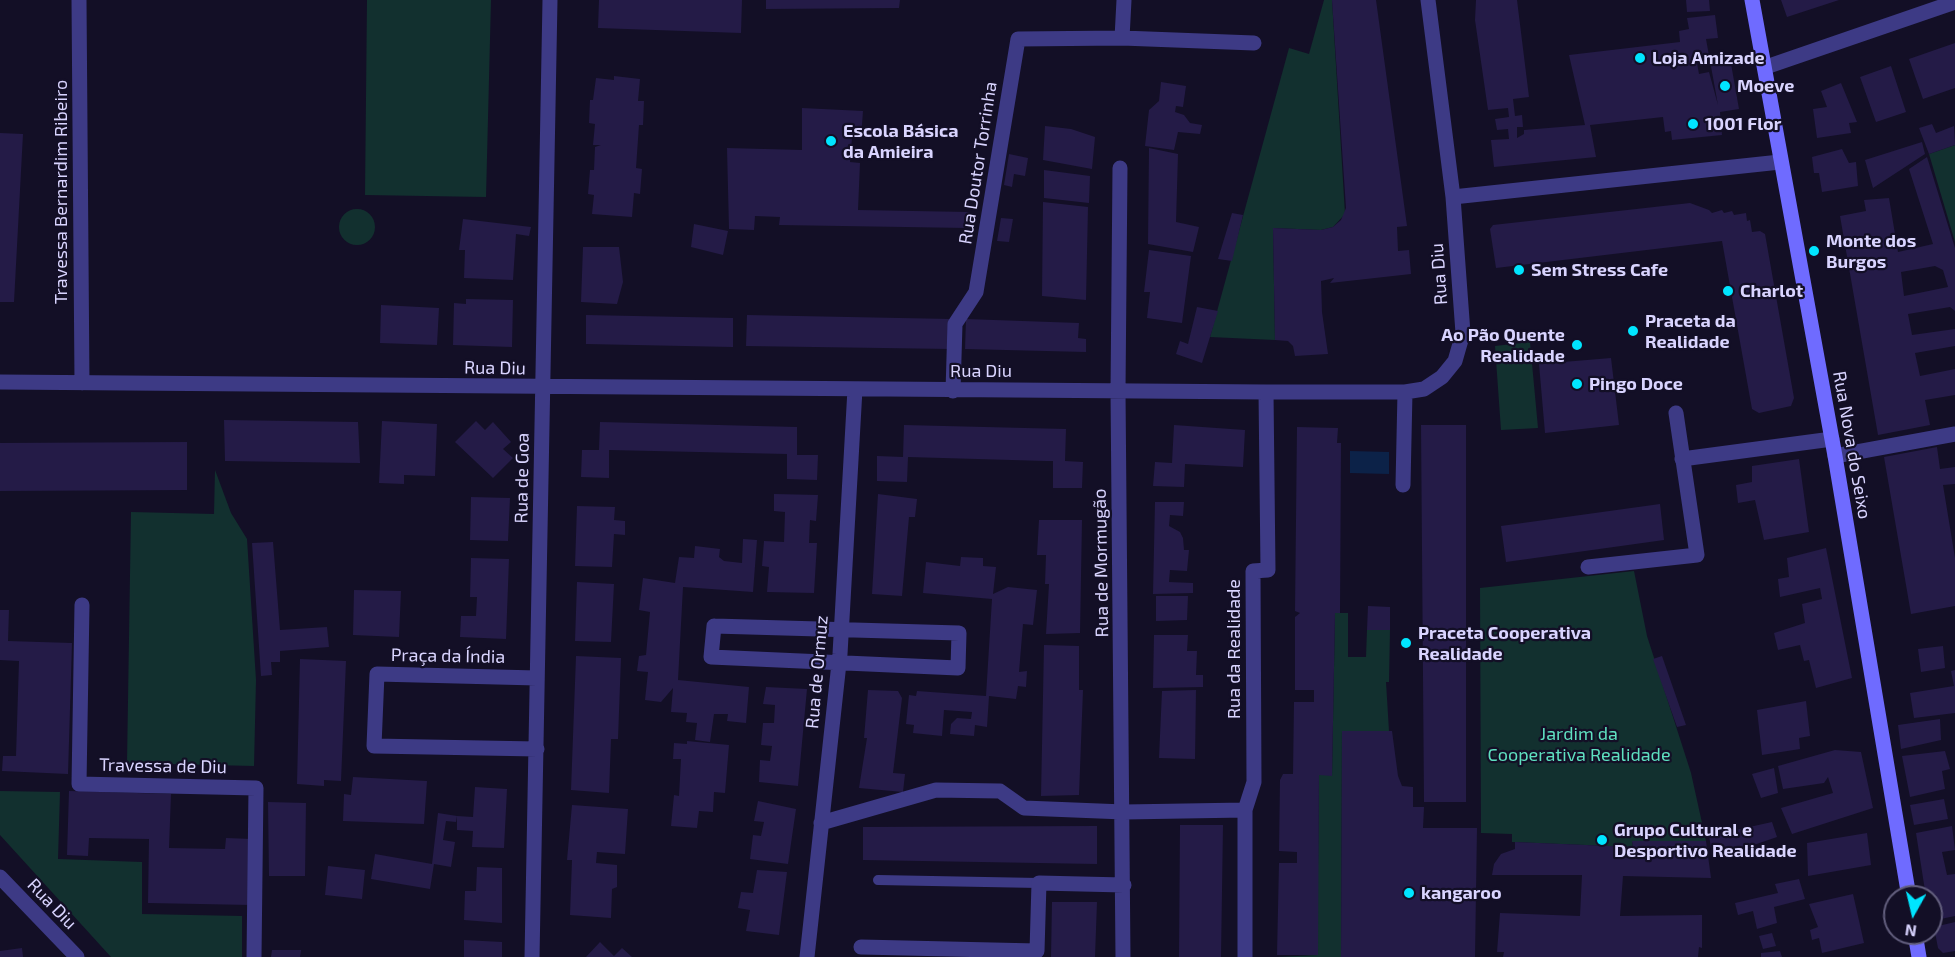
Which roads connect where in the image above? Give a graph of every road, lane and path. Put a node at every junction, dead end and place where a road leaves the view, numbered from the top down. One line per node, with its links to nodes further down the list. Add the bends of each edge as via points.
1 (80, 0): 14 (street, Travessa Bernardim Ribeiro)
2 (550, 0): 15 (street, Rua de Goa)
3 (1124, 0): 7 (street)
4 (1428, 0): 12 (street, Rua Diu)
5 (1752, 0): 9 (main road, Rua Nova do Seixo)
6 (1955, 2): 9 (street)
7 (1122, 38): 8 (street, Rua Doutor Torrinha); 17 (street, Rua Doutor Torrinha, via 1018,39 976,292 955,324)
8 (1254, 43)
9 (1766, 67): 10 (main road, Rua Nova do Seixo)
10 (1780, 162): 12 (street); 23 (main road, Rua Nova do Seixo)
11 (1120, 168): 18 (street, Rua de Mormugão)
12 (1453, 197): 20 (street, Rua Diu, via 1462,342 1455,361 1442,377 1424,389)
13 (0, 382): 14 (street, Rua Diu)
14 (82, 383): 15 (street, Rua Diu)
15 (544, 388): 16 (street, Rua Diu); 31 (street, Rua de Goa)
16 (855, 389): 17 (street, Rua Diu); 29 (street, Rua de Ormuz)
17 (953, 391): 18 (street, Rua Diu)
18 (1119, 391): 19 (street, Rua Diu); 34 (street, Rua de Mormugão)
19 (1266, 392): 20 (street, Rua Diu); 33 (street, Rua da Realidade, via 1269,570 1253,571 1254,782)
20 (1405, 392): 26 (street)
21 (1676, 414): 25 (street)
22 (1955, 434): 24 (street)
23 (1832, 439): 24 (main road, Rua Nova do Seixo); 25 (street)
24 (1835, 456): 40 (main road, Rua Nova do Seixo)
25 (1682, 459): 27 (street, via 1697,555)
26 (1403, 485)
27 (1588, 567)
28 (82, 605): 43 (street, Travessa de Diu, via 79,784 256,788)
29 (841, 629): 30 (street, Rua de Ormuz); 30 (street, via 959,633 958,668); 30 (street, via 714,626 711,657)
30 (838, 664): 35 (street, Rua de Ormuz)
31 (537, 678): 32 (street, Rua de Goa); 32 (street, Praça da Índia, via 377,674 374,746)
32 (537, 749): 44 (street, Rua de Goa)
33 (1245, 810): 34 (street); 47 (street, Rua da Realidade)
34 (1124, 812): 35 (street, via 1024,808 1000,791 936,790); 39 (street, Rua de Mormugão)
35 (821, 823): 45 (street, Rua de Ormuz)
36 (0, 877): 42 (street, Rua Diu)
37 (878, 880): 38 (lane)
38 (1039, 883): 39 (street); 41 (street, via 1037,951)
39 (1124, 885): 46 (street, Rua de Mormugão)
40 (1907, 885)
41 (861, 947)
42 (77, 957)
43 (254, 957)
44 (532, 957)
45 (807, 957)
46 (1123, 957)
47 (1245, 957)

